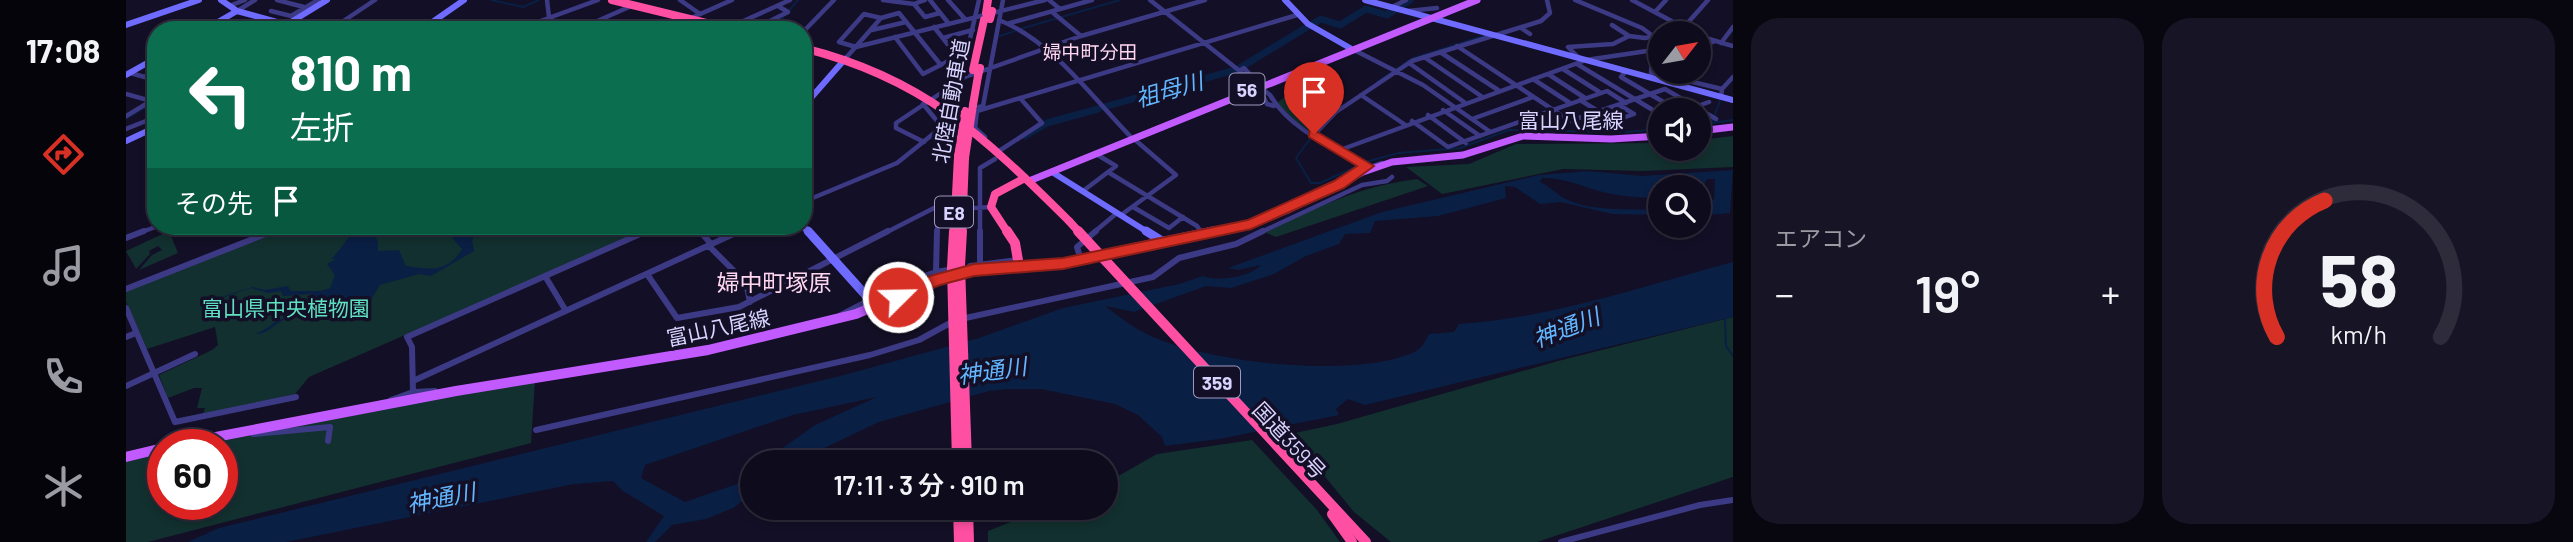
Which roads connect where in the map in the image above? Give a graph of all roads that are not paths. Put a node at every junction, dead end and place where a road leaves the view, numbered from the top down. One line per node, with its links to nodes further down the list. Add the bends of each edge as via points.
1 (200, 0): 83 (street)
2 (221, 0): 46 (street)
3 (246, 0): 46 (street)
4 (256, 0): 51 (street)
5 (276, 0): 41 (street)
6 (318, 0): 48 (street)
7 (327, 0): 68 (street)
8 (375, 0): 69 (street)
9 (464, 0): 70 (street)
10 (547, 0): 60 (street)
11 (600, 0): 44 (highway); 60 (street)
12 (612, 0): 64 (highway)
13 (732, 0): 40 (street)
14 (790, 0): 45 (street)
15 (834, 0): 81 (street)
16 (883, 0): 42 (street)
17 (925, 0): 42 (street)
18 (930, 0): 57 (street)
19 (948, 0): 65 (street)
20 (979, 0): 61 (street)
21 (988, 0): 61 (highway, 北陸自動車道 / E8)
22 (994, 0): 61 (highway, 北陸自動車道 / E8)
23 (1003, 0): 53 (street)
24 (1047, 0): 50 (street); 53 (street)
25 (1073, 0): 43 (street)
26 (1092, 0): 43 (street)
27 (1150, 0): 55 (street)
28 (1205, 0): 55 (street)
29 (1285, 0): 59 (street)
30 (1365, 0): 47 (street)
31 (1406, 0): 47 (street)
32 (1469, 0): 62 (main road, 56)
33 (1477, 0): 62 (main road, 56)
34 (1547, 0): 88 (street, via 1550,13)
35 (1575, 0): 91 (street)
36 (1632, 0): 56 (street)
37 (1666, 0): 56 (street)
38 (1709, 0): 79 (street)
39 (683, 1): 58 (street)
40 (723, 1): 58 (street)
41 (285, 2): 48 (street); 48 (street, via 271,11 291,16)
42 (914, 4): 57 (street, via 925,17)
43 (1079, 5): 50 (street)
44 (629, 6): 64 (highway); 73 (street)
45 (778, 6): 76 (street); 77 (street, via 788,12)
46 (227, 7): 51 (street)
47 (1392, 7): 52 (street)
48 (305, 8)
49 (1437, 8): 52 (street)
50 (1060, 9): 54 (street)
51 (237, 11): 66 (street); 67 (street)
52 (1405, 11): 62 (street)
53 (1001, 12): 61 (street); 61 (street)
54 (1052, 12): 82 (street); 95 (street)
55 (1164, 12): 95 (street); 102 (street)
56 (1655, 12): 78 (street)
57 (940, 13): 84 (street)
58 (700, 14): 64 (street)
59 (1297, 15): 102 (street); 108 (street)
60 (549, 17): 71 (street); 72 (street)
61 (988, 17): 65 (street); 82 (street); 90 (street); 122 (highway, 北陸自動車道 / E8); 122 (street)
62 (1430, 17): 94 (street); 108 (main road, 56)
63 (881, 18): 80 (street, via 899,13); 89 (street); 106 (street, via 864,14 839,42)
64 (689, 19): 74 (street); 75 (highway)
65 (965, 19): 84 (street)
66 (220, 21)
67 (275, 21)
68 (292, 21)
69 (344, 21)
70 (434, 21)
71 (539, 21)
72 (554, 21)
73 (596, 21)
74 (684, 21)
75 (697, 21)
76 (746, 21)
77 (770, 21)
78 (1672, 21)
79 (1691, 21)
80 (906, 22): 89 (street); 92 (street)
81 (812, 23)
82 (1010, 23): 107 (street)
83 (126, 24)
84 (949, 24): 86 (street)
85 (1612, 25): 96 (street)
86 (934, 27): 92 (street); 99 (street)
87 (1733, 27): 101 (street)
88 (1521, 28): 93 (street); 94 (street)
89 (870, 30): 106 (street)
90 (973, 30): 99 (street); 110 (street)
91 (1648, 31)
92 (915, 32): 98 (street); 119 (street)
93 (1530, 34)
94 (1492, 35): 104 (street); 116 (street)
95 (1082, 36): 107 (street)
96 (1629, 36): 97 (street); 116 (street, via 1613,44 1568,47)
97 (1648, 36)
98 (895, 37): 106 (street); 119 (street, via 923,74)
99 (943, 38): 113 (street)
100 (1712, 40): 101 (street)
101 (1718, 42): 103 (street); 105 (street)
102 (1203, 43): 131 (street); 136 (street, via 1239,71 1244,68)
103 (1712, 43)
104 (1457, 46): 111 (street); 134 (street)
105 (1733, 46)
106 (856, 47): 115 (street)
107 (1043, 49): 122 (street); 131 (street)
108 (1352, 49): 123 (street); 136 (main road, 56)
109 (812, 51): 115 (highway, 359)
110 (968, 51): 113 (street); 130 (street)
111 (1440, 52): 114 (street); 137 (street)
112 (1648, 52): 116 (street)
113 (957, 56): 119 (street)
114 (1424, 57): 118 (street); 143 (street)
115 (844, 60): 144 (street); 153 (highway, 359)
116 (1580, 61): 120 (street); 121 (street); 150 (street)
117 (147, 63): 124 (street)
118 (1409, 63): 123 (street); 154 (street)
119 (940, 64)
120 (1563, 69): 125 (street); 139 (street)
121 (1626, 71): 126 (street); 141 (street, via 1621,77)
122 (978, 72): 130 (street); 161 (highway, 北陸自動車道 / E8); 161 (street, via 983,106)
123 (1396, 72): 142 (street); 159 (street)
124 (128, 74): 127 (street)
125 (1548, 74): 129 (street); 149 (street)
126 (1648, 75)
127 (145, 77)
128 (1733, 78): 140 (street)
129 (1533, 79): 134 (street); 156 (street)
130 (961, 80): 153 (street); 168 (street, via 958,114)
131 (1076, 82): 148 (street); 182 (street)
132 (1663, 84): 135 (street)
133 (1686, 84): 140 (street)
134 (1515, 85): 137 (street); 145 (street)
135 (1666, 86): 140 (street); 141 (street); 147 (street)
136 (1258, 87): 180 (street, via 1274,106); 182 (main road, 56)
137 (1498, 90): 143 (street)
138 (126, 93): 151 (street)
139 (1601, 93): 149 (street); 157 (street, via 1607,91)
140 (1721, 93): 152 (street)
141 (1650, 94): 146 (street); 150 (street)
142 (1361, 95): 173 (street); 180 (street)
143 (1481, 96): 154 (street)
144 (812, 97)
145 (1533, 97): 163 (street); 169 (street)
146 (1657, 98)
147 (1683, 98)
148 (1020, 99): 161 (street); 188 (street, via 1042,124)
149 (1583, 99): 156 (street); 164 (street)
150 (1636, 99): 157 (street); 160 (street)
151 (147, 100)
152 (1733, 100)
153 (927, 102): 168 (highway, 359); 175 (street); 185 (street, via 895,125)
154 (1464, 102): 159 (street)
155 (147, 103): 165 (street)
156 (1570, 103): 163 (street)
157 (1626, 103): 158 (street)
158 (1619, 105): 164 (street); 164 (street, via 1634,114 1614,121)
159 (1454, 106): 162 (street); 169 (street)
160 (1648, 106)
161 (972, 107): 188 (street, via 975,128); 222 (highway, 北陸自動車道 / E8, bridge, via 962,157)
162 (1443, 110): 166 (street); 181 (street)
163 (1553, 110): 164 (street, via 1570,121); 179 (street)
164 (1598, 112)
165 (126, 116)
166 (1428, 116): 172 (street); 186 (street)
167 (1711, 116): 170 (street)
168 (952, 119): 175 (street); 188 (highway, 359)
169 (1472, 119): 179 (street)
170 (1716, 119)
171 (147, 121): 177 (street)
172 (1412, 121): 173 (street); 186 (street, via 1448,147)
173 (1404, 124): 187 (street)
174 (1711, 126): 176 (main road)
175 (942, 127): 185 (street)
176 (1733, 127)
177 (126, 129)
178 (147, 131): 184 (street)
179 (1489, 131): 181 (street)
180 (1313, 134): 187 (street)
181 (1480, 136): 186 (street)
182 (1132, 137): 189 (main road, 56); 195 (main road, 56); 198 (street, via 1176,175)
183 (1648, 137): 190 (main road, 富山八尾線, via 1523,136 1463,155)
184 (126, 141)
185 (924, 142): 199 (street, via 897,163)
186 (1466, 143)
187 (1340, 150): 191 (street)
188 (996, 154): 195 (highway, 359); 204 (street, via 980,168)
189 (1096, 154): 192 (main road, 56); 193 (street, via 1116,166)
190 (1405, 160): 191 (street); 196 (main road, 富山八尾線, via 1371,169)
191 (1367, 166): 196 (street)
192 (1052, 172): 195 (main road, 56); 197 (street)
193 (1108, 172): 197 (street); 198 (street)
194 (1392, 177): 243 (street, via 1362,185 1236,244 1179,258 1153,277 952,322 919,340 870,355)
195 (1022, 182): 202 (highway, via 995,194); 207 (highway, 国道359号 / 359)
196 (1339, 185): 209 (main road, 富山八尾線, via 1251,224)
197 (1083, 191): 205 (street)
198 (1147, 195): 203 (street); 206 (street)
199 (812, 198)
200 (938, 206): 201 (street); 218 (street); 223 (street)
201 (948, 207)
202 (991, 207): 204 (street); 220 (highway, via 1015,243)
203 (1133, 207): 205 (street); 206 (street, via 1168,228)
204 (976, 208): 221 (street)
205 (1119, 214): 216 (street); 219 (street, via 1077,247)
206 (1182, 217): 209 (street)
207 (1066, 222): 251 (highway, 国道359号 / 359); 258 (highway, 国道359号 / 359, bridge)
208 (147, 230): 215 (street)
209 (1202, 233): 216 (main road, 富山八尾線)
210 (262, 235): 226 (street)
211 (638, 235): 225 (street)
212 (702, 235): 217 (street)
213 (732, 235): 217 (street)
214 (811, 235): 218 (street)
215 (126, 238)
216 (1162, 241): 219 (main road, 富山八尾線)
217 (709, 245): 224 (street); 229 (street, via 746,284)
218 (834, 259): 228 (street); 229 (street)
219 (1081, 260): 220 (main road, 富山八尾線)
220 (1018, 263): 221 (street); 227 (main road, 富山八尾線, via 974,270)
221 (980, 264): 223 (street)
222 (956, 267): 246 (highway, 北陸自動車道 / E8, bridge); 247 (highway, 北陸自動車道 / E8, bridge)
223 (936, 272): 228 (street)
224 (647, 274): 229 (street, via 677,318); 231 (street)
225 (545, 276): 231 (street); 237 (street, via 408,337)
226 (126, 289)
227 (917, 289): 228 (street); 232 (main road, 富山八尾線)
228 (869, 298): 232 (street)
229 (750, 302)
230 (126, 308): 233 (street)
231 (566, 311): 237 (street)
232 (838, 318): 239 (main road, 富山八尾線, via 670,358)
233 (136, 333): 234 (street); 236 (street)
234 (126, 337)
235 (195, 354): 236 (street)
236 (155, 373): 238 (street); 241 (street, via 175,422)
237 (413, 381): 240 (street)
238 (126, 386)
239 (456, 391): 240 (street); 242 (main road, 富山八尾線)
240 (413, 392): 242 (street)
241 (296, 397)
242 (368, 408): 244 (main road, 富山八尾線)
243 (536, 430)
244 (240, 433): 245 (street, via 330,427)
245 (328, 441)
246 (957, 450)
247 (966, 450)
248 (147, 452): 249 (main road)
249 (126, 457)
250 (1733, 500): 259 (street)
251 (1332, 514): 256 (highway); 257 (highway, 国道359号 / 359)
252 (958, 520): 254 (highway)
253 (968, 520): 255 (highway)
254 (959, 542)
255 (969, 542)
256 (1352, 542)
257 (1359, 542)
258 (1369, 542)
259 (1561, 542)

